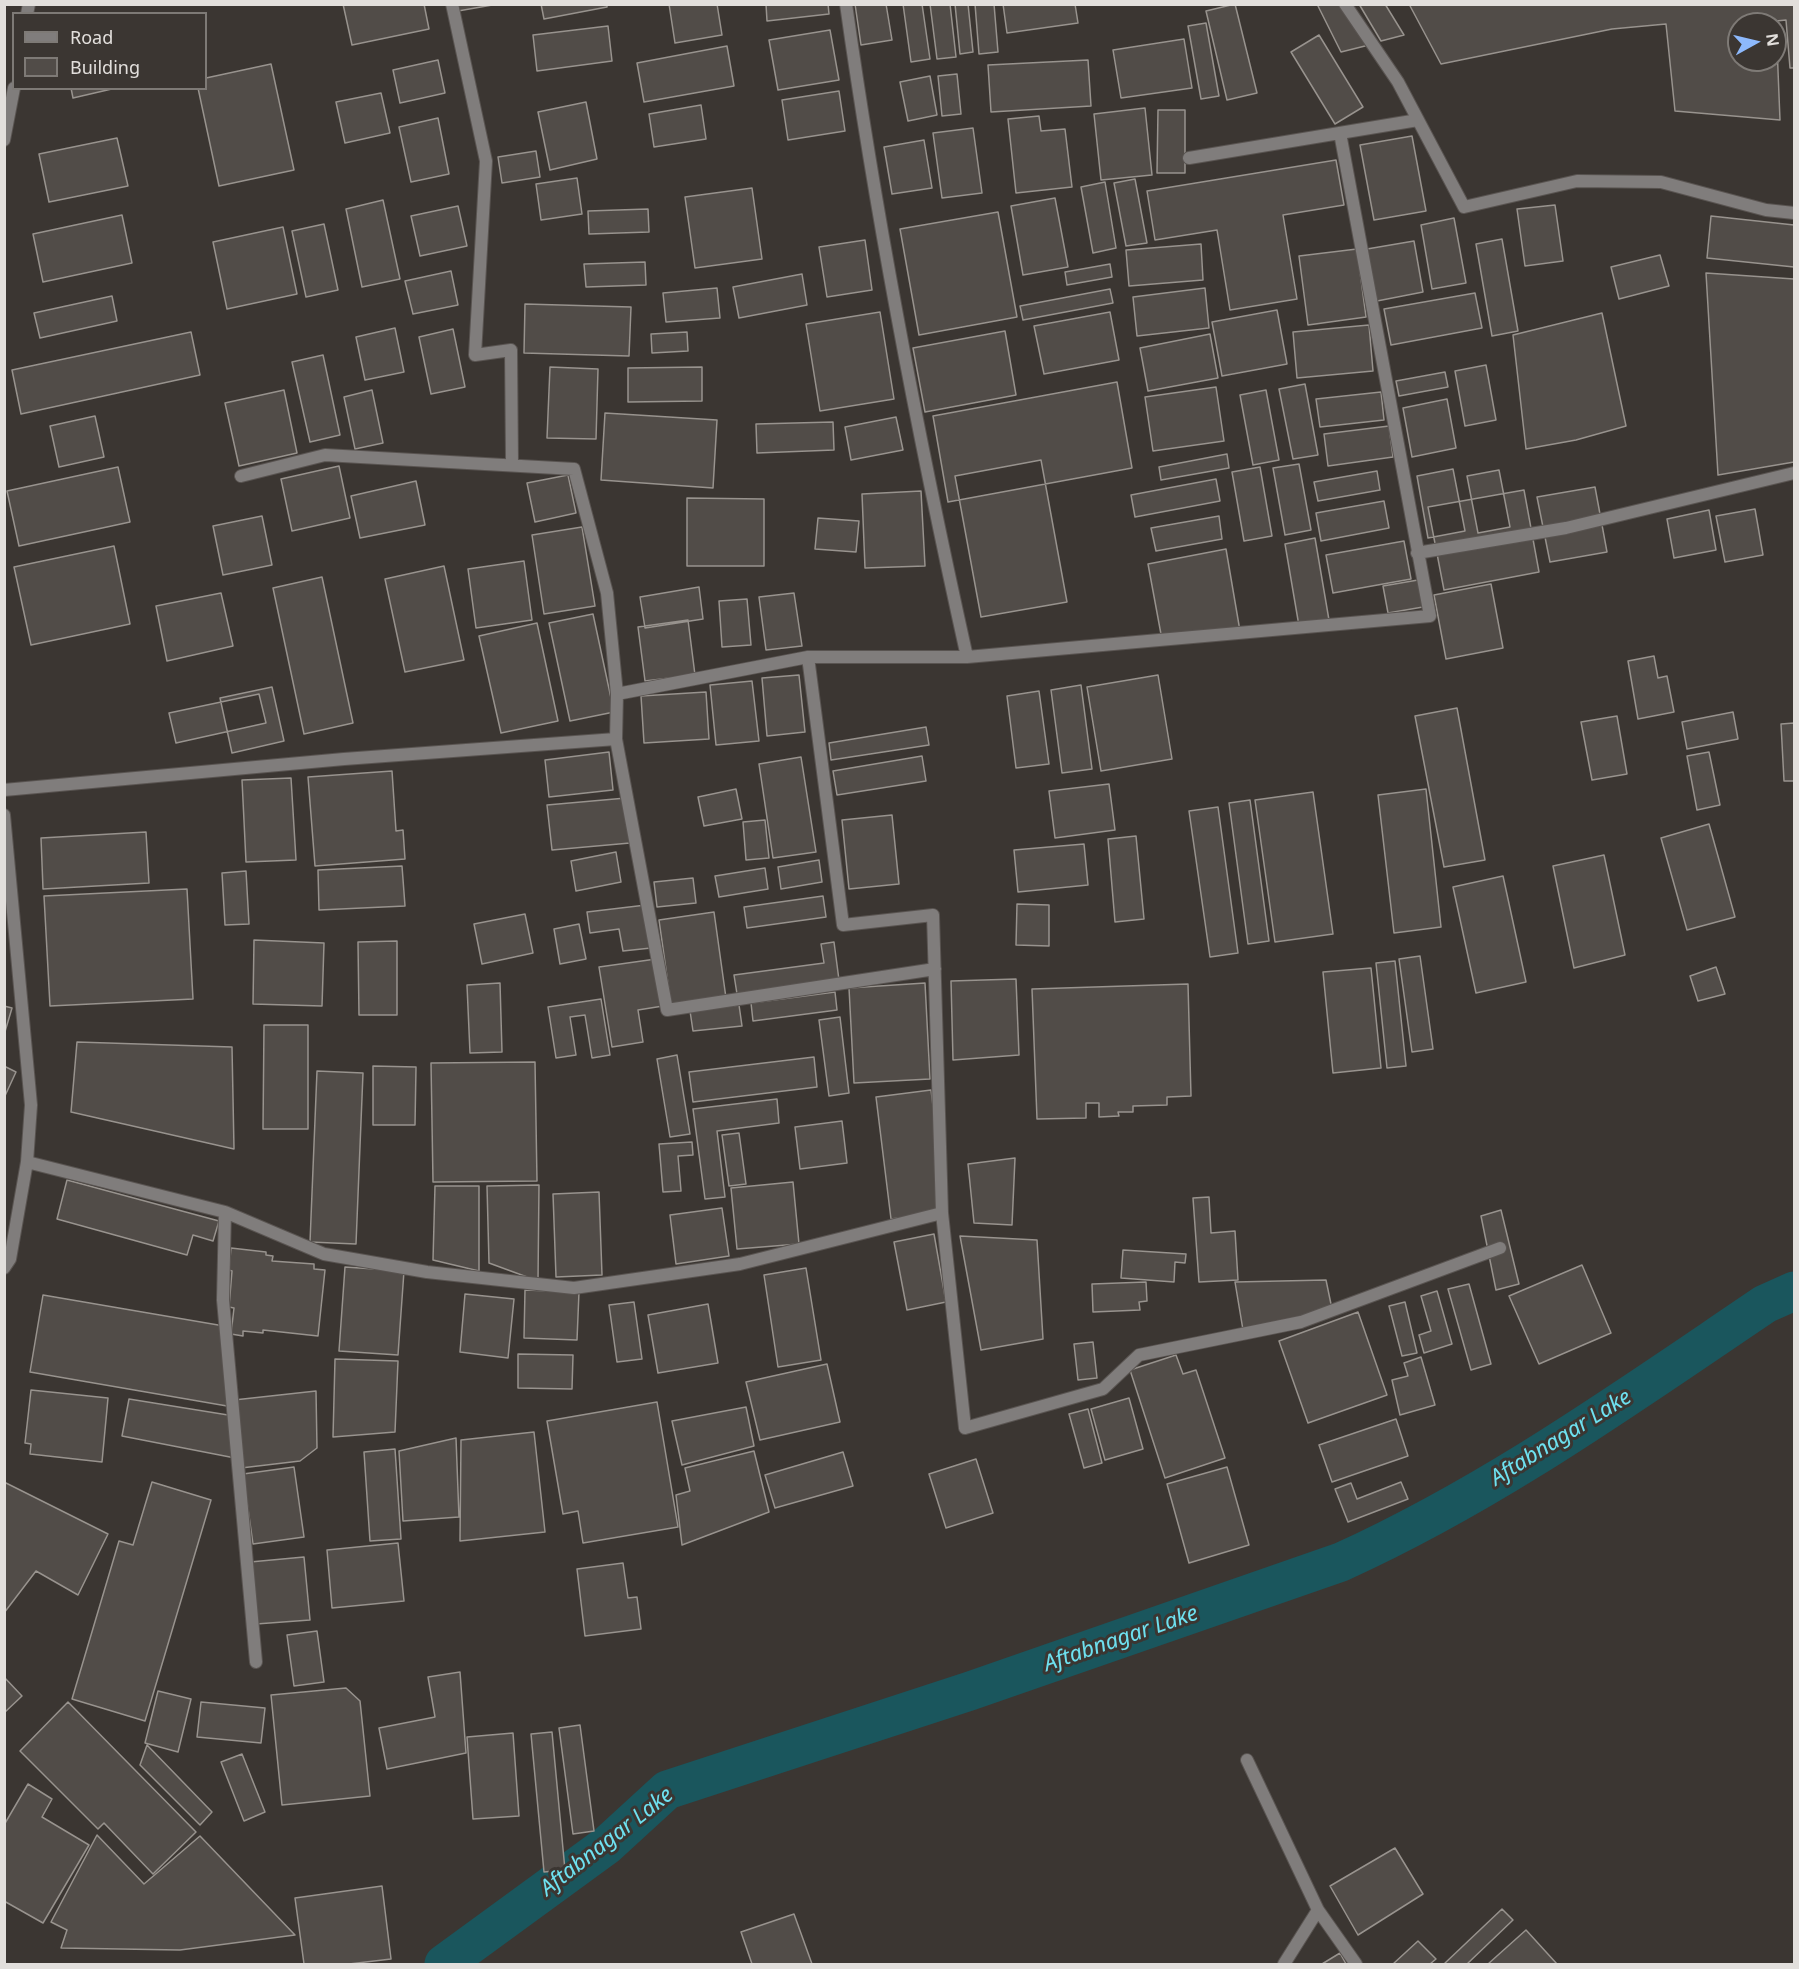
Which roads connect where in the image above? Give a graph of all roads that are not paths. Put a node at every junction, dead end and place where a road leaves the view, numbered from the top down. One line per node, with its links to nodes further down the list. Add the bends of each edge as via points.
1 (452, 4): 10 (street, via 486,161 476,355 511,350)
2 (846, 4): 15 (street, via 869,168 916,423)
3 (1345, 4): 5 (street, via 1398,82)
4 (14, 90): 7 (street)
5 (1418, 120): 6 (street); 9 (street, via 1464,207 1577,181 1661,183 1767,210)
6 (1340, 133): 8 (street); 13 (street)
7 (4, 140)
8 (1190, 159)
9 (1794, 213)
10 (512, 463): 12 (street, via 325,455); 16 (street, via 574,469 608,593)
11 (1794, 473): 13 (street, via 1566,528)
12 (241, 476)
13 (1417, 552): 15 (street, via 1430,616)
14 (808, 657): 15 (street); 16 (street); 20 (street, via 843,925 933,915)
15 (967, 657)
16 (617, 694): 17 (street)
17 (616, 739): 18 (street); 20 (street, via 667,1010)
18 (4, 790)
19 (4, 816): 21 (street, via 31,1106)
20 (935, 969): 23 (street)
21 (27, 1162): 22 (street); 25 (street, via 10,1259)
22 (225, 1212): 23 (street, via 324,1254 427,1272 574,1288 740,1264); 26 (street, via 224,1311)
23 (942, 1213): 24 (street, via 965,1428 1103,1389 1139,1355 1301,1322)
24 (1500, 1248)
25 (4, 1268)
26 (256, 1662)
27 (1247, 1760): 28 (street)
28 (1318, 1910): 29 (street); 30 (street)
29 (1284, 1965)
30 (1356, 1965)

